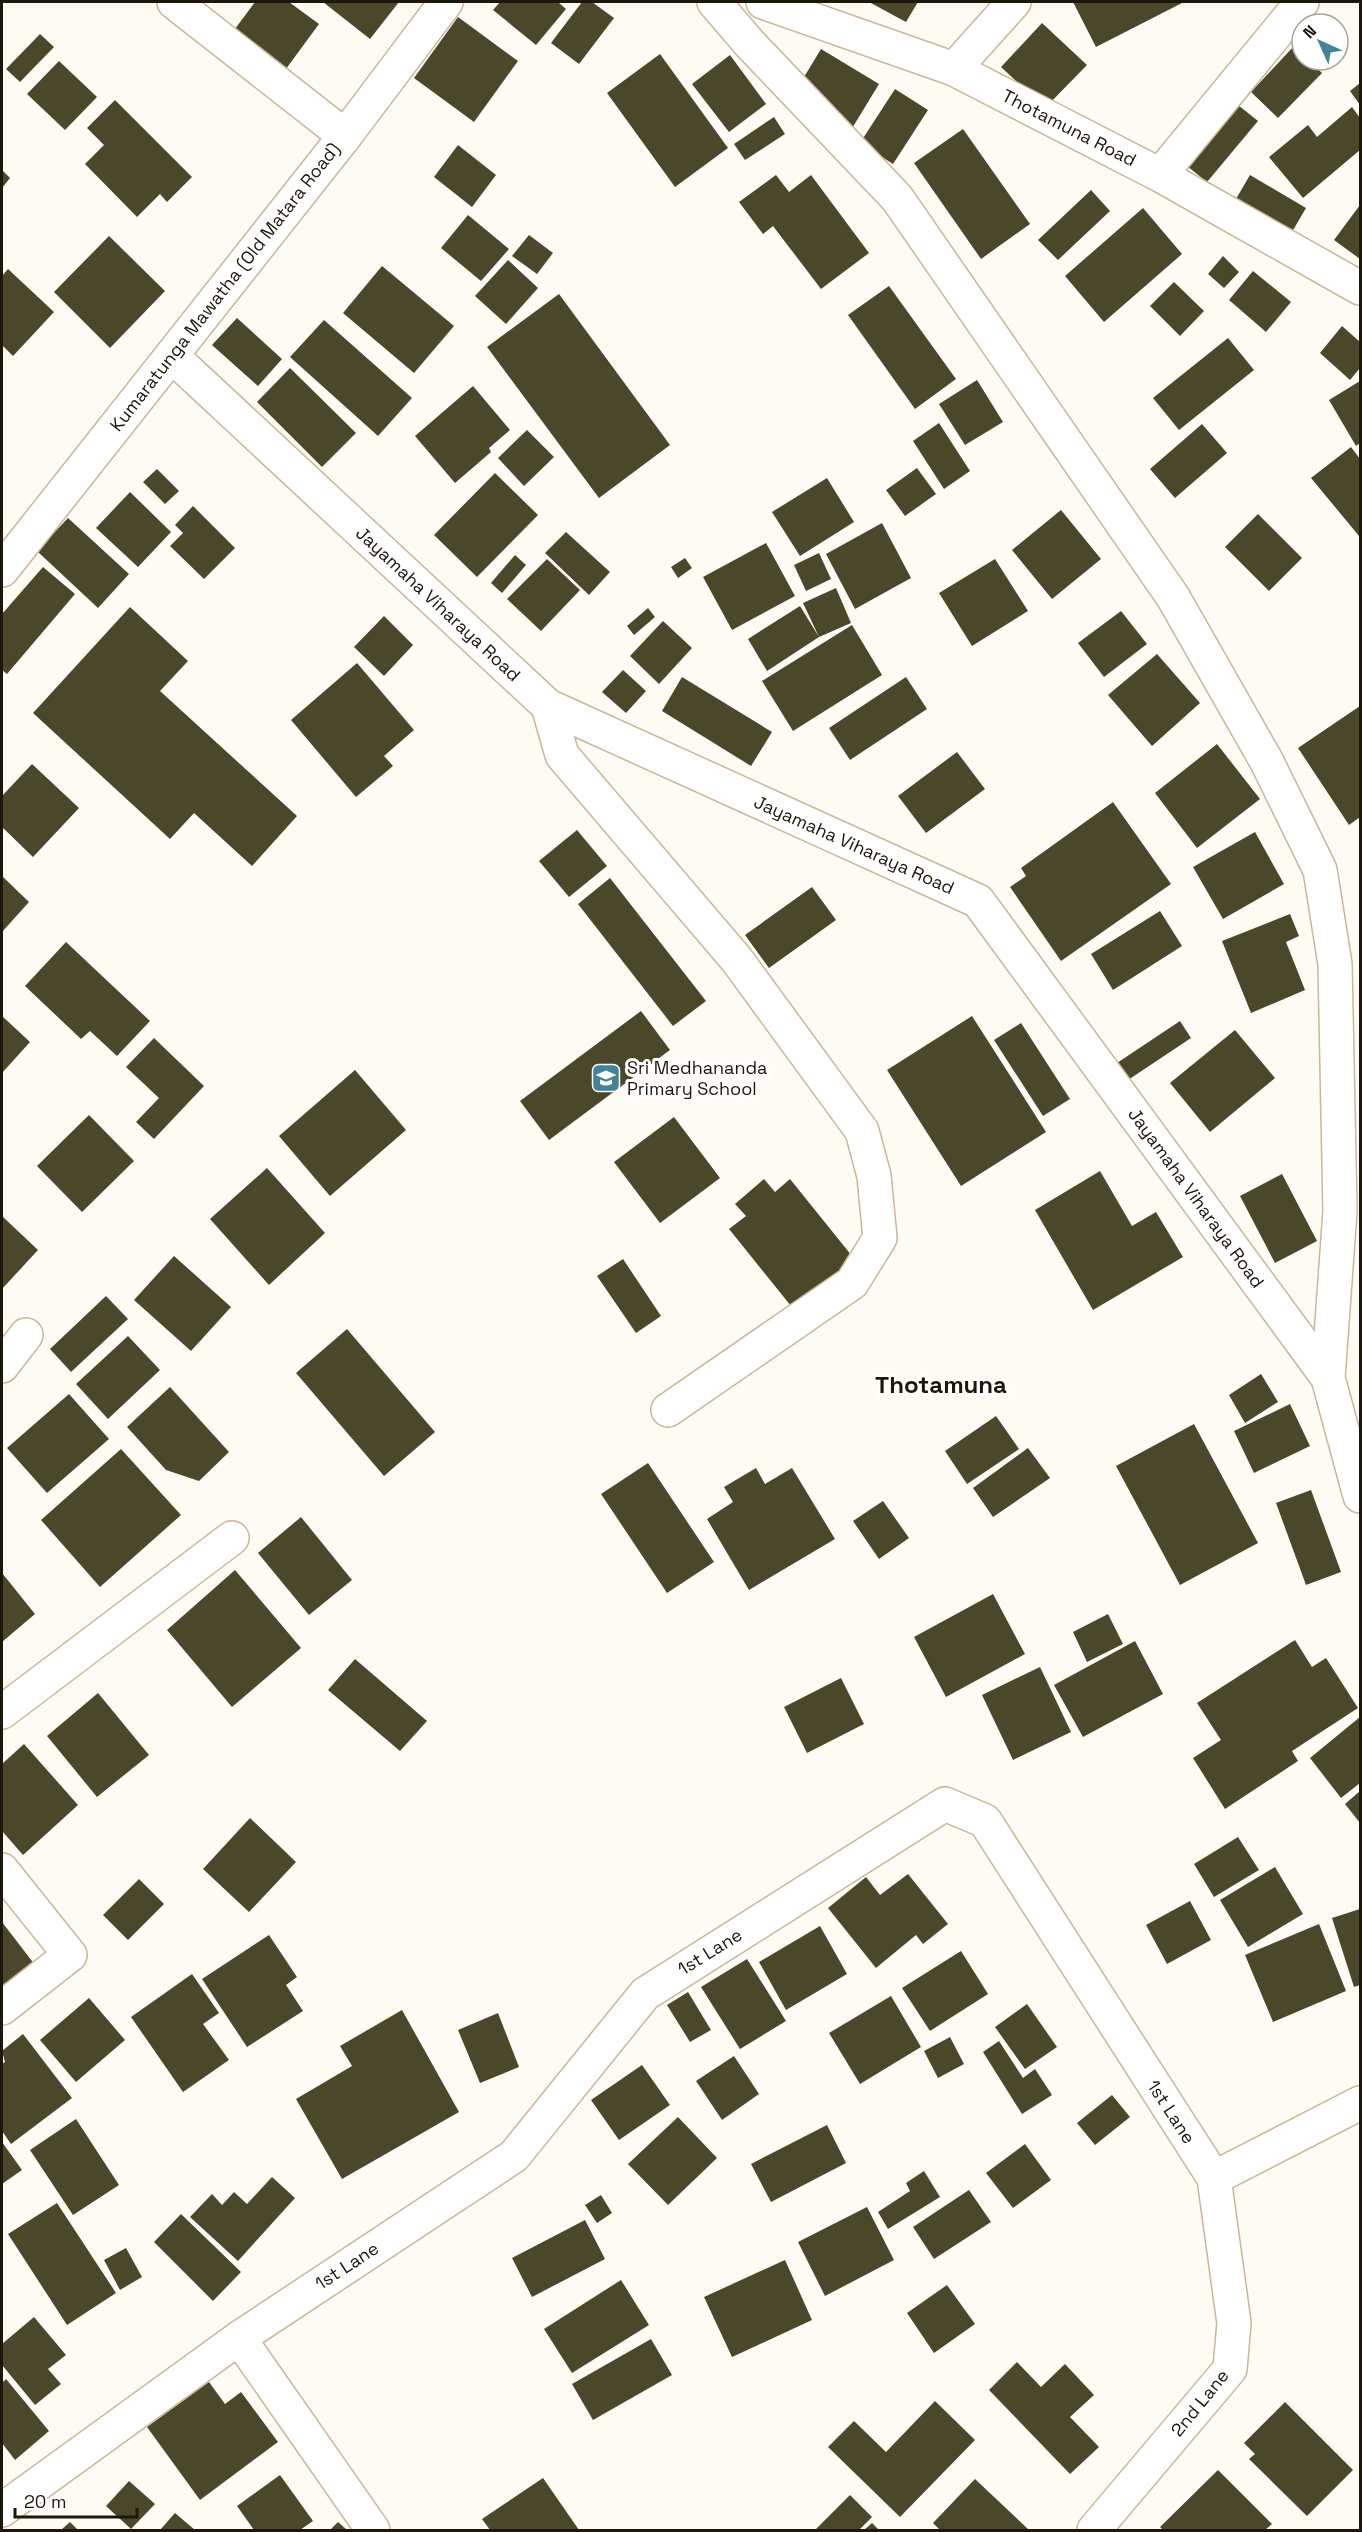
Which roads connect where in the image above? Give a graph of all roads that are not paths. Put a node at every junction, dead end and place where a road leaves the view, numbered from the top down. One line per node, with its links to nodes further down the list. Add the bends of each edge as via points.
1 (174, 2): 8 (main road)
2 (446, 2): 8 (main road, Kumaratunga Mawatha (Old Matara Road))
3 (714, 2): 16 (main road, via 897,198 1173,597 1267,762 1320,870 1335,964 1340,1211)
4 (764, 2): 7 (main road, Thotamuna Road)
5 (1014, 2): 7 (main road)
6 (1302, 2): 9 (main road)
7 (954, 69): 9 (main road, Thotamuna Road)
8 (345, 135): 11 (main road, Kumaratunga Mawatha (Old Matara Road))
9 (1160, 175): 10 (main road, Thotamuna Road)
10 (1360, 288)
11 (172, 356): 12 (main road, Kumaratunga Mawatha (Old Matara Road)); 13 (main road, Jayamaha Viharaya Road)
12 (2, 570)
13 (548, 706): 16 (main road, Jayamaha Viharaya Road, via 978,901); 17 (main road, via 562,755 744,970 862,1131 874,1176 880,1238 852,1283)
14 (26, 1335): 15 (main road)
15 (2, 1366)
16 (1328, 1378): 18 (main road, Jayamaha Viharaya Road)
17 (668, 1410)
18 (1360, 1496)
19 (232, 1538): 20 (main road)
20 (2, 1712)
21 (2, 1870): 22 (main road, via 70,1955)
22 (2, 2008)
23 (1360, 2103): 24 (main road)
24 (1214, 2178): 25 (main road, 1st Lane, via 985,1821 945,1804 645,1994 514,2156); 28 (main road, 2nd Lane, via 1234,2323 1230,2369)
25 (239, 2338): 26 (main road, 1st Lane); 27 (main road)
26 (2, 2510)
27 (373, 2530)
28 (1094, 2530)

